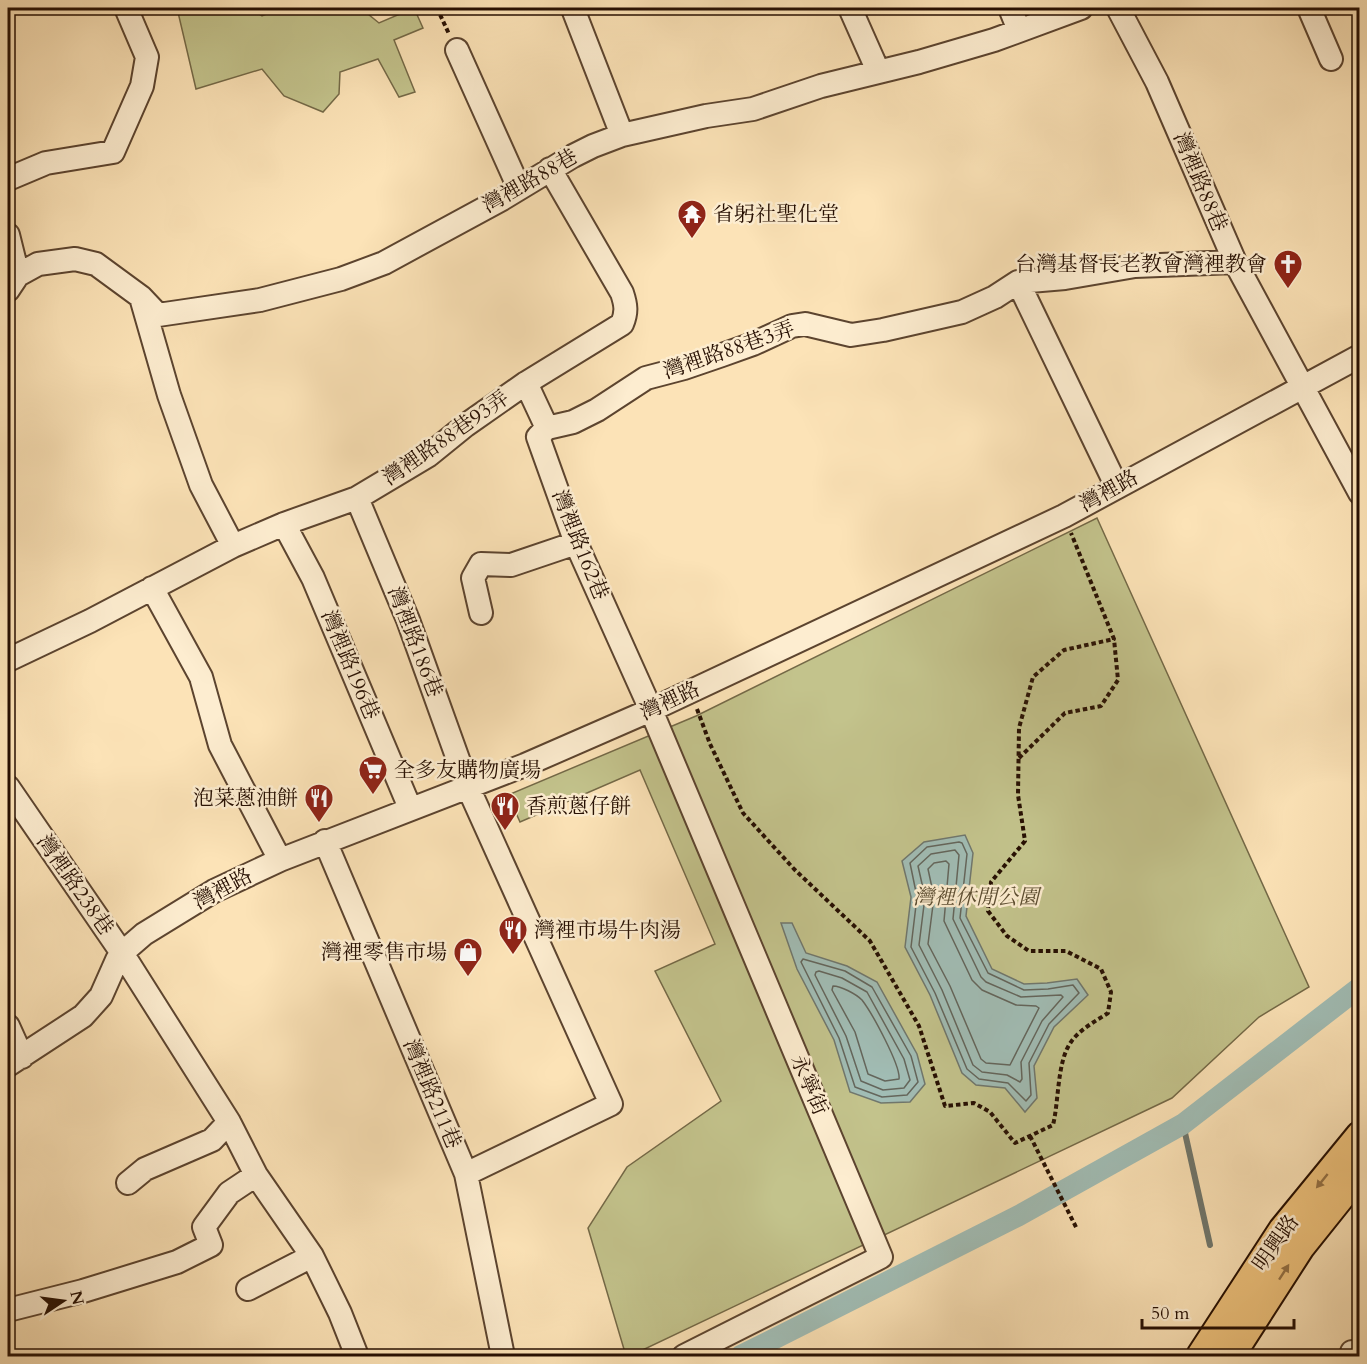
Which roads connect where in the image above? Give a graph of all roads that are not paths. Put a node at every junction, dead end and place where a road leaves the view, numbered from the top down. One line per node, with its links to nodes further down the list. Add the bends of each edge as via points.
1 (126, 8): 14 (street, via 147,57 142,86 112,152 46,164)
2 (577, 8): 12 (street, via 573,9)
3 (850, 8): 11 (street)
4 (1010, 8): 8 (street)
5 (1082, 8): 8 (street, 灣裡路88巷)
6 (1118, 8): 17 (street, 灣裡路88巷, via 1157,82)
7 (1309, 8): 10 (street)
8 (1019, 30): 11 (street, 灣裡路88巷)
9 (457, 50): 15 (street)
10 (1331, 59)
11 (878, 71): 12 (street, 灣裡路88巷, via 753,109)
12 (622, 135): 13 (street, 灣裡路88巷)
13 (550, 169): 15 (street, 灣裡路88巷); 22 (street, 灣裡路88巷93弄, via 622,293 626,315 622,324)
14 (8, 179)
15 (519, 188): 20 (street, 灣裡路88巷, via 384,263 341,279 260,300 158,315)
16 (8, 235): 19 (street)
17 (1235, 262): 18 (street, 灣裡路88巷3弄, via 1135,266); 23 (street, 灣裡路88巷)
18 (1018, 282): 24 (street, 灣裡路88巷3弄, via 962,312 883,330 851,335 806,324 792,326 753,344 646,378 597,410 573,422); 25 (street)
19 (13, 283): 20 (street, 灣裡路88巷, via 38,264 75,259 96,264)
20 (141, 297): 30 (street, via 169,395 201,484)
21 (1359, 356): 23 (street, 灣裡路)
22 (526, 383): 24 (street); 27 (street, 灣裡路88巷93弄, via 429,455)
23 (1302, 386): 25 (street, 灣裡路); 26 (street, 灣裡路88巷)
24 (547, 428): 29 (street, 灣裡路162巷, via 538,437)
25 (1117, 487): 34 (street, 灣裡路, via 1064,516)
26 (1359, 494)
27 (357, 498): 28 (street, 灣裡路88巷93弄); 36 (street, 灣裡路186巷, via 408,620)
28 (284, 524): 30 (street, 灣裡路88巷93弄); 37 (street, 灣裡路196巷, via 314,578)
29 (576, 543): 32 (street, via 511,565 481,564 473,578); 34 (street, 灣裡路162巷)
30 (233, 546): 31 (street, 灣裡路88巷93弄)
31 (152, 588): 33 (street, 灣裡路88巷93弄); 39 (street, via 201,677 220,745)
32 (481, 613)
33 (8, 660)
34 (651, 710): 36 (street, 灣裡路); 54 (street, 永寧街, via 881,1257)
35 (8, 787): 40 (street, 灣裡路238巷)
36 (468, 787): 37 (street, 灣裡路); 46 (street, 灣裡路186巷, via 611,1104)
37 (410, 808): 38 (street, 灣裡路)
38 (325, 842): 39 (street, 灣裡路); 46 (street, 灣裡路211巷)
39 (280, 860): 40 (street, 灣裡路, via 214,891 144,934)
40 (122, 953): 42 (street, 灣裡路, via 94,1006); 43 (street, 灣裡路238巷)
41 (8, 1026): 42 (street)
42 (15, 1061)
43 (229, 1122): 47 (street, 灣裡路238巷); 48 (street, via 212,1140 145,1169)
44 (1359, 1136): 55 (main road, 明興路, one-way to 55, via 1283,1230)
45 (1359, 1172): 56 (main road, 明興路, one-way to 45, via 1300,1247)
46 (466, 1174): 53 (street, 灣裡路211巷)
47 (256, 1175): 49 (street, 灣裡路238巷); 51 (street, via 229,1193 204,1227 211,1245 177,1262)
48 (128, 1183)
49 (312, 1256): 50 (street); 52 (street, 灣裡路238巷)
50 (248, 1288)
51 (8, 1310)
52 (357, 1356)
53 (504, 1356)
54 (684, 1356)
55 (1201, 1356)
56 (1230, 1356)

